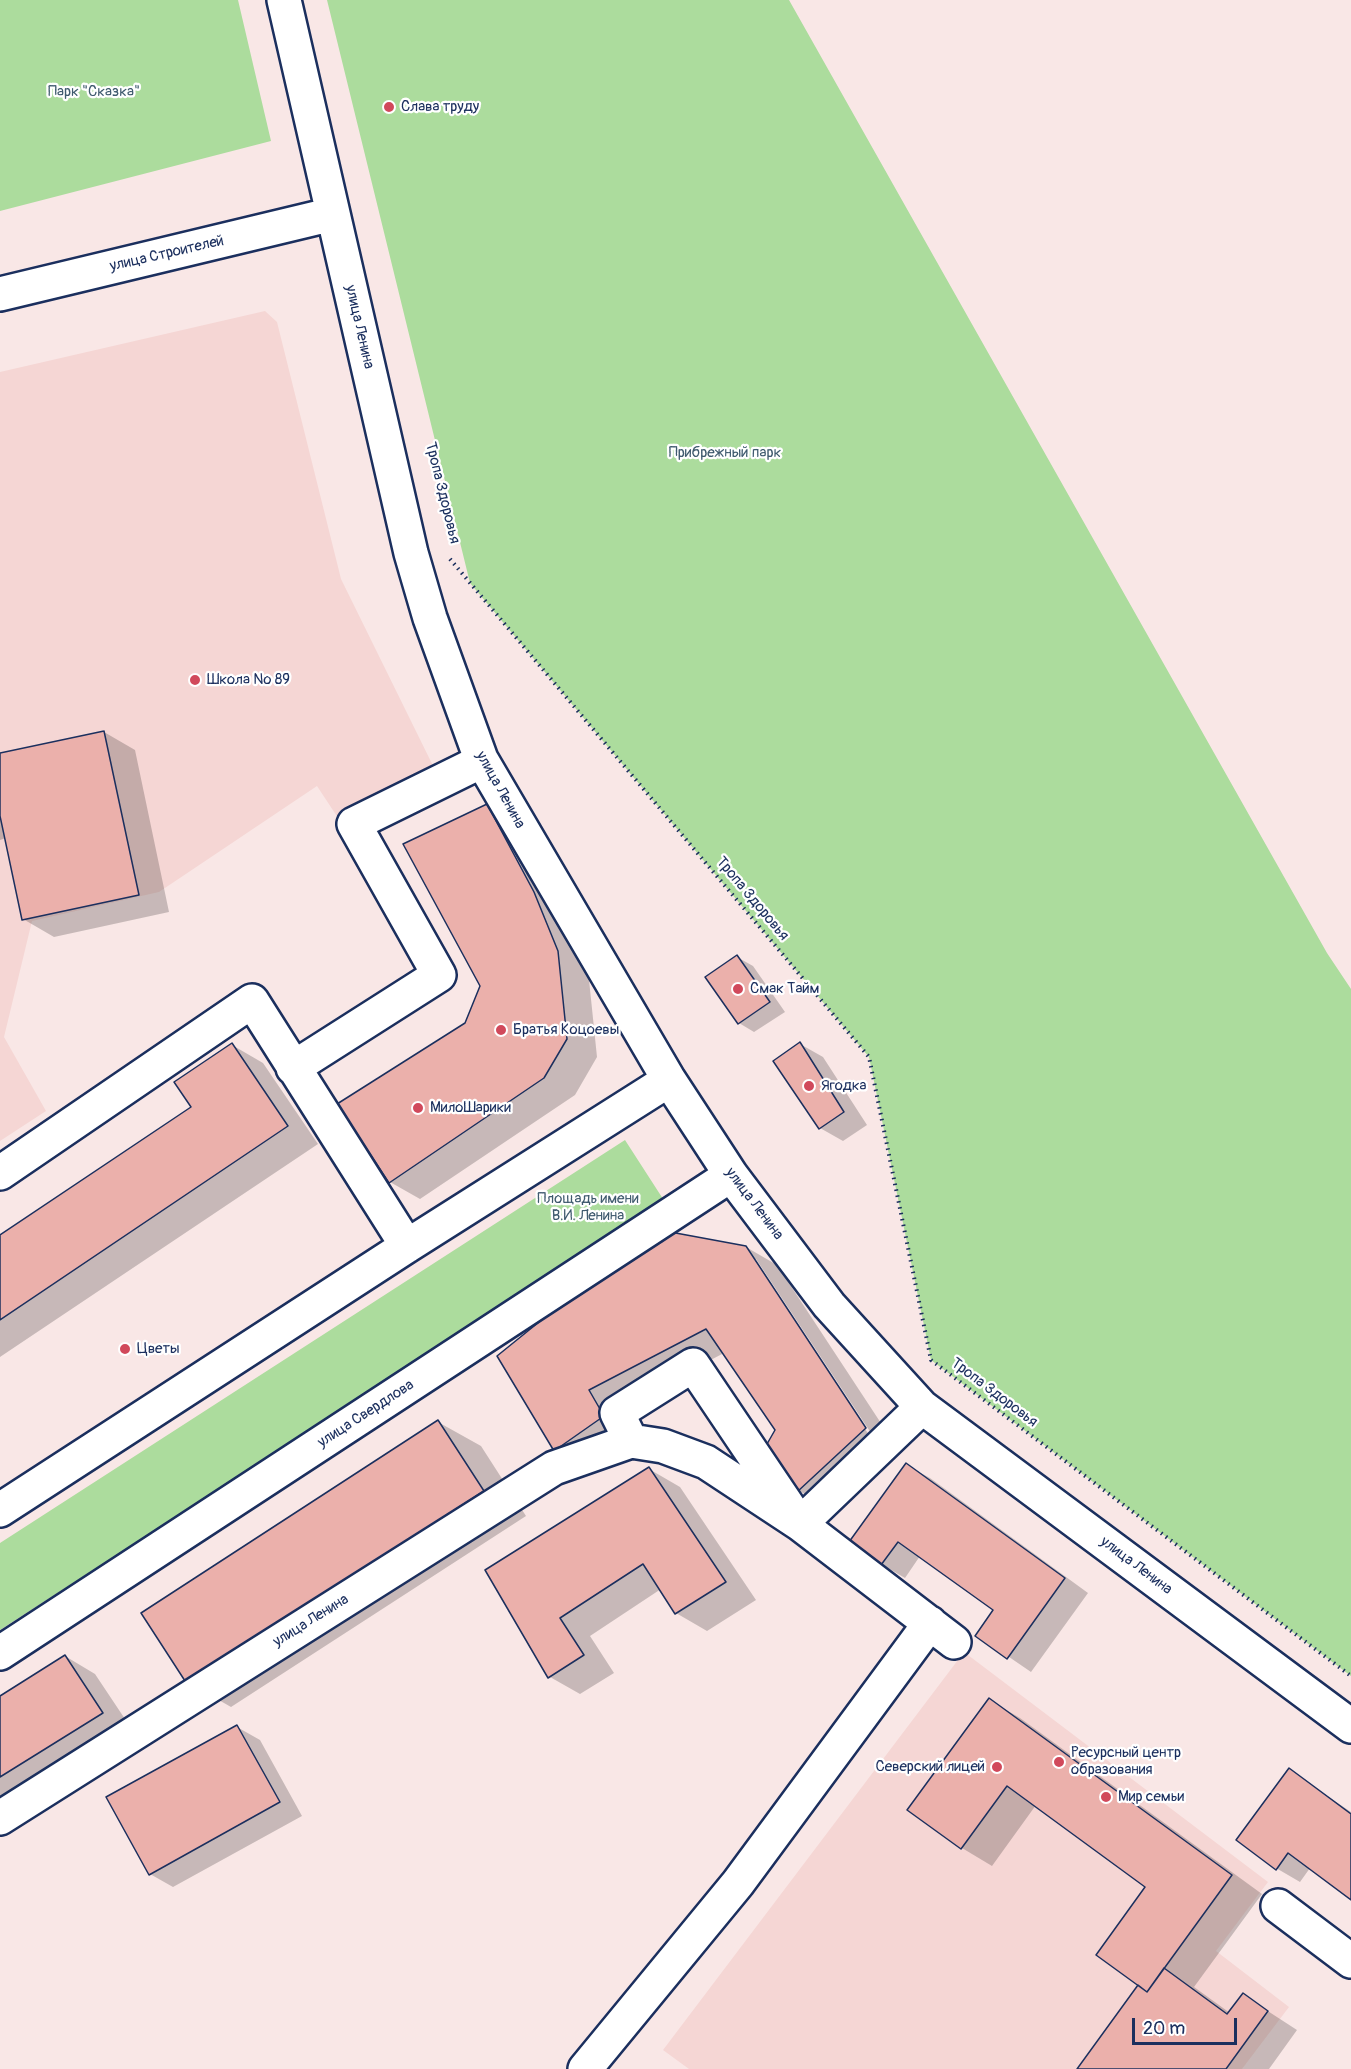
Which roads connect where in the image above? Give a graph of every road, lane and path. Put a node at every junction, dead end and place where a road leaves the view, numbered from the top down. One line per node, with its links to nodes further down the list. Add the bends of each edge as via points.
1 (284, 0): 2 (street, улица Ленина)
2 (333, 214): 3 (street, улица Строителей); 5 (street, улица Ленина, via 411,553 430,618)
3 (0, 294)
4 (449, 558): 16 (path, Тропа Здоровья, via 869,1057 931,1360)
5 (482, 761): 6 (street, via 354,824 439,975); 7 (street, улица Ленина)
6 (293, 1068): 8 (street, via 252,1001); 10 (street)
7 (669, 1080): 9 (street, улица Ленина); 10 (street)
8 (0, 1173)
9 (731, 1175): 11 (street, улица Ленина, via 829,1305); 15 (street, улица Свердлова)
10 (407, 1246): 13 (street)
11 (922, 1407): 14 (street); 17 (street, улица Ленина)
12 (631, 1441): 14 (street, улица Ленина, via 663,1446 706,1462); 14 (street, улица Ленина, via 617,1413 693,1365); 18 (street, улица Ленина, via 554,1468)
13 (0, 1510)
14 (800, 1524): 21 (street, улица Ленина, via 942,1632)
15 (0, 1653)
16 (1351, 1676)
17 (1351, 1726)
18 (0, 1818)
19 (1278, 1906): 20 (street)
20 (1351, 1961)
21 (585, 2069)

